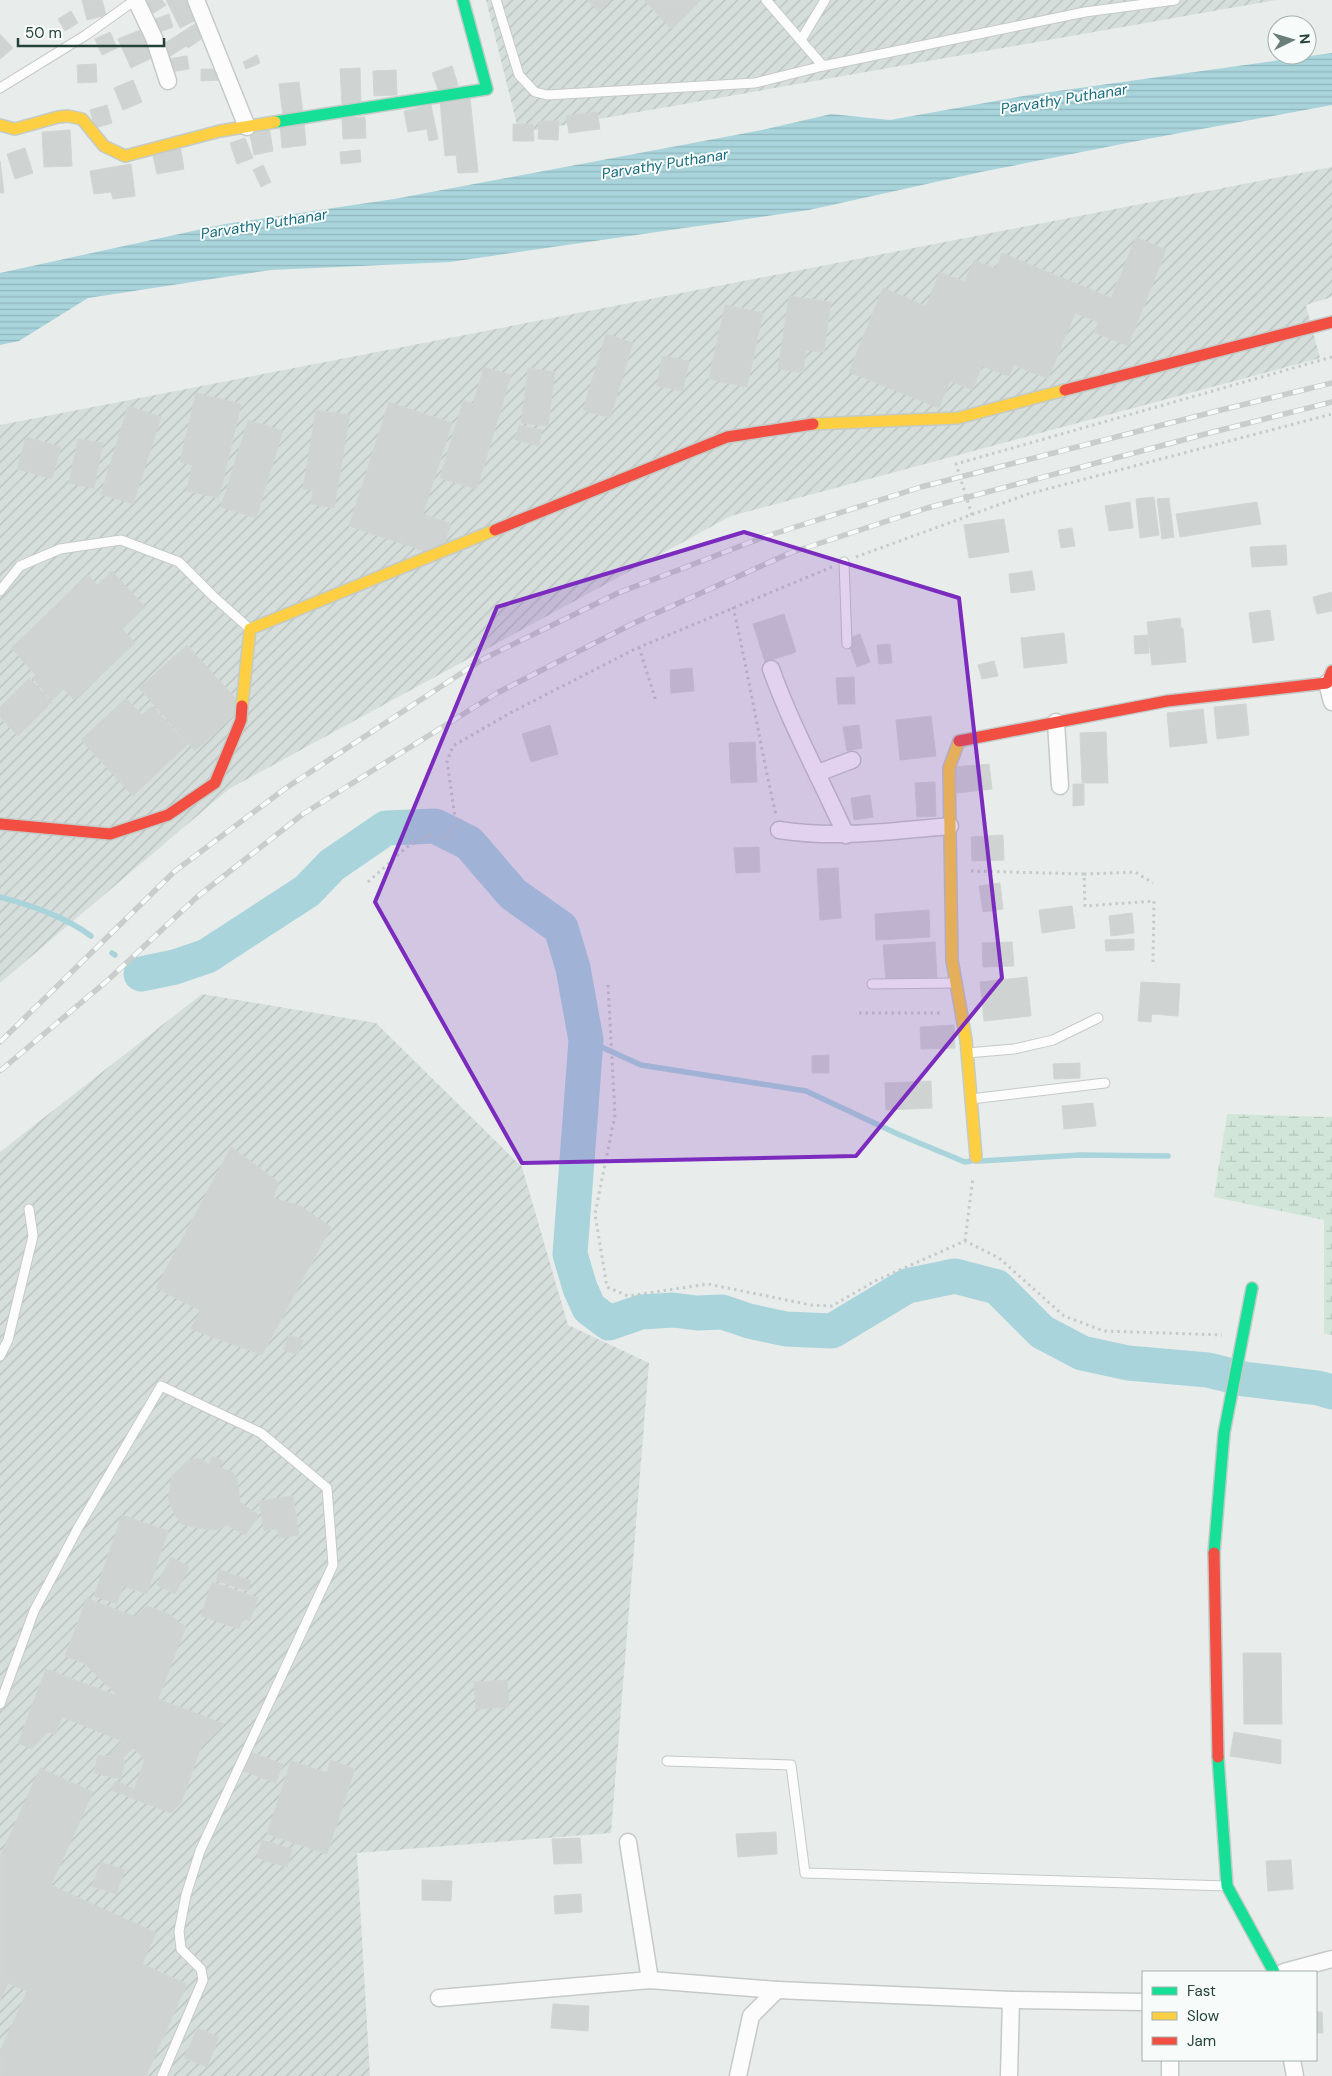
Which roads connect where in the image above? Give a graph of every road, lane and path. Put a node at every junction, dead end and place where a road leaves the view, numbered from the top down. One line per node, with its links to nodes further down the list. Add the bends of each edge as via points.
1 (136, 0): 10 (street, via 154,38); 11 (lane)
2 (196, 0): 13 (street)
3 (463, 0): 13 (street, via 487,89)
4 (496, 0): 9 (lane, via 519,75 535,92 547,95 755,83)
5 (766, 0): 8 (lane)
6 (826, 0): 8 (lane)
7 (1175, 0): 9 (lane, via 1086,12)
8 (801, 40): 9 (lane)
9 (823, 66)
10 (168, 81)
11 (0, 88)
12 (0, 125): 13 (street, via 18,129 52,118 82,119 102,146 125,156)
13 (247, 127)
14 (1332, 322): 21 (street, via 958,418 821,423 727,437)
15 (1332, 357): 17 (path, via 956,464)
16 (1332, 414): 17 (path, via 1028,494)
17 (972, 515): 18 (path)
18 (844, 562): 20 (path); 22 (lane)
19 (0, 591): 21 (lane, via 20,566 60,549 122,540 179,562)
20 (733, 607): 23 (path); 34 (path)
21 (250, 629): 32 (street, via 241,720 215,783 168,816 110,834)
22 (847, 644)
23 (639, 647): 26 (path); 38 (path, via 453,746 447,761 456,824 446,840 430,835 407,848)
24 (771, 669): 30 (street, via 781,698)
25 (1330, 677): 27 (street); 28 (street)
26 (656, 702)
27 (1332, 702)
28 (1056, 722): 31 (street); 33 (street, via 959,740 949,768)
29 (852, 760): 30 (street)
30 (818, 774): 35 (street)
31 (1060, 786)
32 (0, 824)
33 (950, 826): 35 (street); 36 (street)
34 (779, 830): 35 (street)
35 (846, 835)
36 (951, 870): 37 (path); 41 (street, via 952,960)
37 (1084, 874): 39 (path, via 1135,872); 40 (path, via 1085,906 1154,901)
38 (368, 882)
39 (1154, 883)
40 (1153, 962)
41 (956, 983): 42 (lane); 45 (street)
42 (872, 984)
43 (608, 985): 52 (path, via 615,1114 596,1214 607,1288 628,1296 708,1284 811,1305 832,1306 875,1281)
44 (859, 1013): 45 (path)
45 (961, 1014): 47 (street)
46 (1098, 1018): 47 (lane, via 1054,1040 1014,1049)
47 (967, 1053): 49 (street)
48 (1105, 1083): 49 (lane)
49 (971, 1099): 50 (street)
50 (976, 1157): 52 (path)
51 (29, 1209): 55 (lane, via 33,1236 8,1340)
52 (965, 1241): 54 (path, via 999,1258 1064,1316 1104,1330)
53 (1252, 1288): 54 (street)
54 (1243, 1336): 59 (street, via 1224,1433 1214,1558 1219,1781)
55 (0, 1356)
56 (0, 1704): 70 (lane, via 34,1611 161,1386 261,1434 327,1488 333,1565 200,1851 179,1931 181,1949 201,1969 203,1980)
57 (667, 1762): 59 (lane, via 791,1764 805,1873)
58 (628, 1842): 63 (street)
59 (1227, 1886): 61 (street)
60 (1332, 1959): 62 (street)
61 (1273, 1971)
62 (1288, 1971)
63 (650, 1980): 64 (street); 65 (street)
64 (777, 1990): 66 (street); 71 (street, via 751,2016)
65 (439, 1998)
66 (1010, 2000): 67 (street); 72 (street)
67 (1142, 2002)
68 (1170, 2061): 73 (street)
69 (1292, 2061): 74 (street)
70 (162, 2076)
71 (738, 2076)
72 (1009, 2076)
73 (1170, 2076)
74 (1295, 2076)

